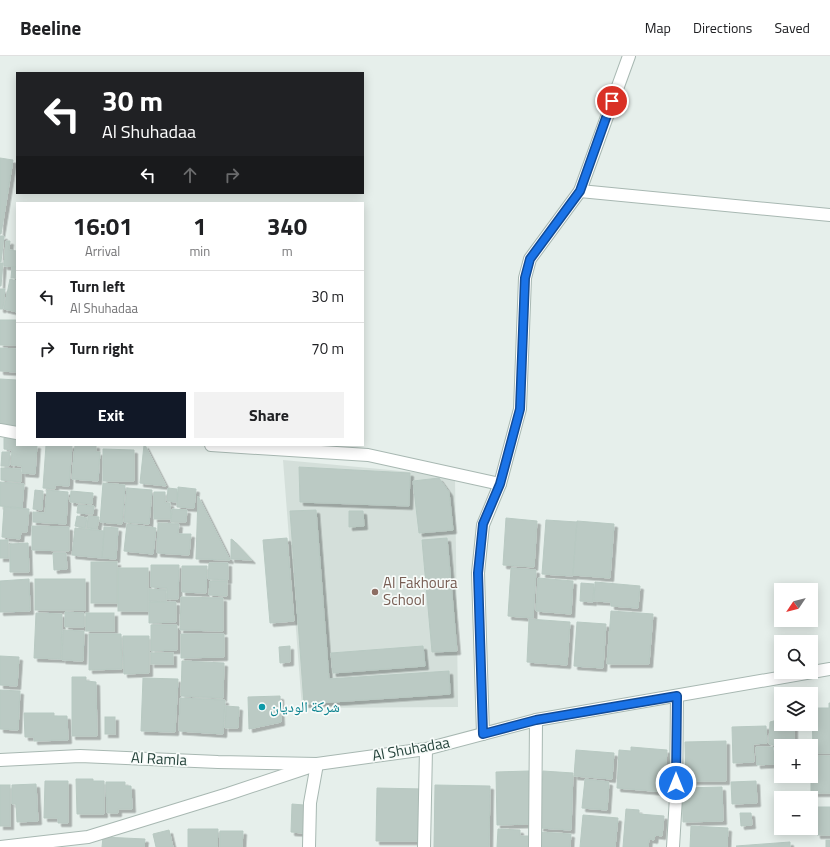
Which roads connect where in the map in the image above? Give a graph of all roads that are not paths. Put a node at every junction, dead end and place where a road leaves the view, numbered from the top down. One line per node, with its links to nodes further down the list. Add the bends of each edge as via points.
1 (629, 56): 2 (street)
2 (580, 191): 3 (street); 7 (street, via 530,259 525,278 520,409)
3 (830, 215)
4 (0, 430): 5 (street)
5 (16, 433)
6 (227, 446): 7 (street, via 368,455)
7 (500, 484): 11 (street, via 483,524 478,573)
8 (830, 669): 9 (street, Al Shuhadaa)
9 (677, 696): 10 (street, Al Shuhadaa); 20 (street)
10 (536, 720): 11 (street, Al Shuhadaa); 19 (street)
11 (483, 734): 12 (street, Al Shuhadaa)
12 (426, 749): 14 (street, Al Shuhadaa); 18 (street)
13 (0, 760): 14 (street, Al Ramla, via 80,756)
14 (317, 764): 15 (street); 17 (street, via 310,803)
15 (87, 842): 16 (street)
16 (0, 846)
17 (310, 847)
18 (424, 847)
19 (535, 847)
20 (673, 847)

